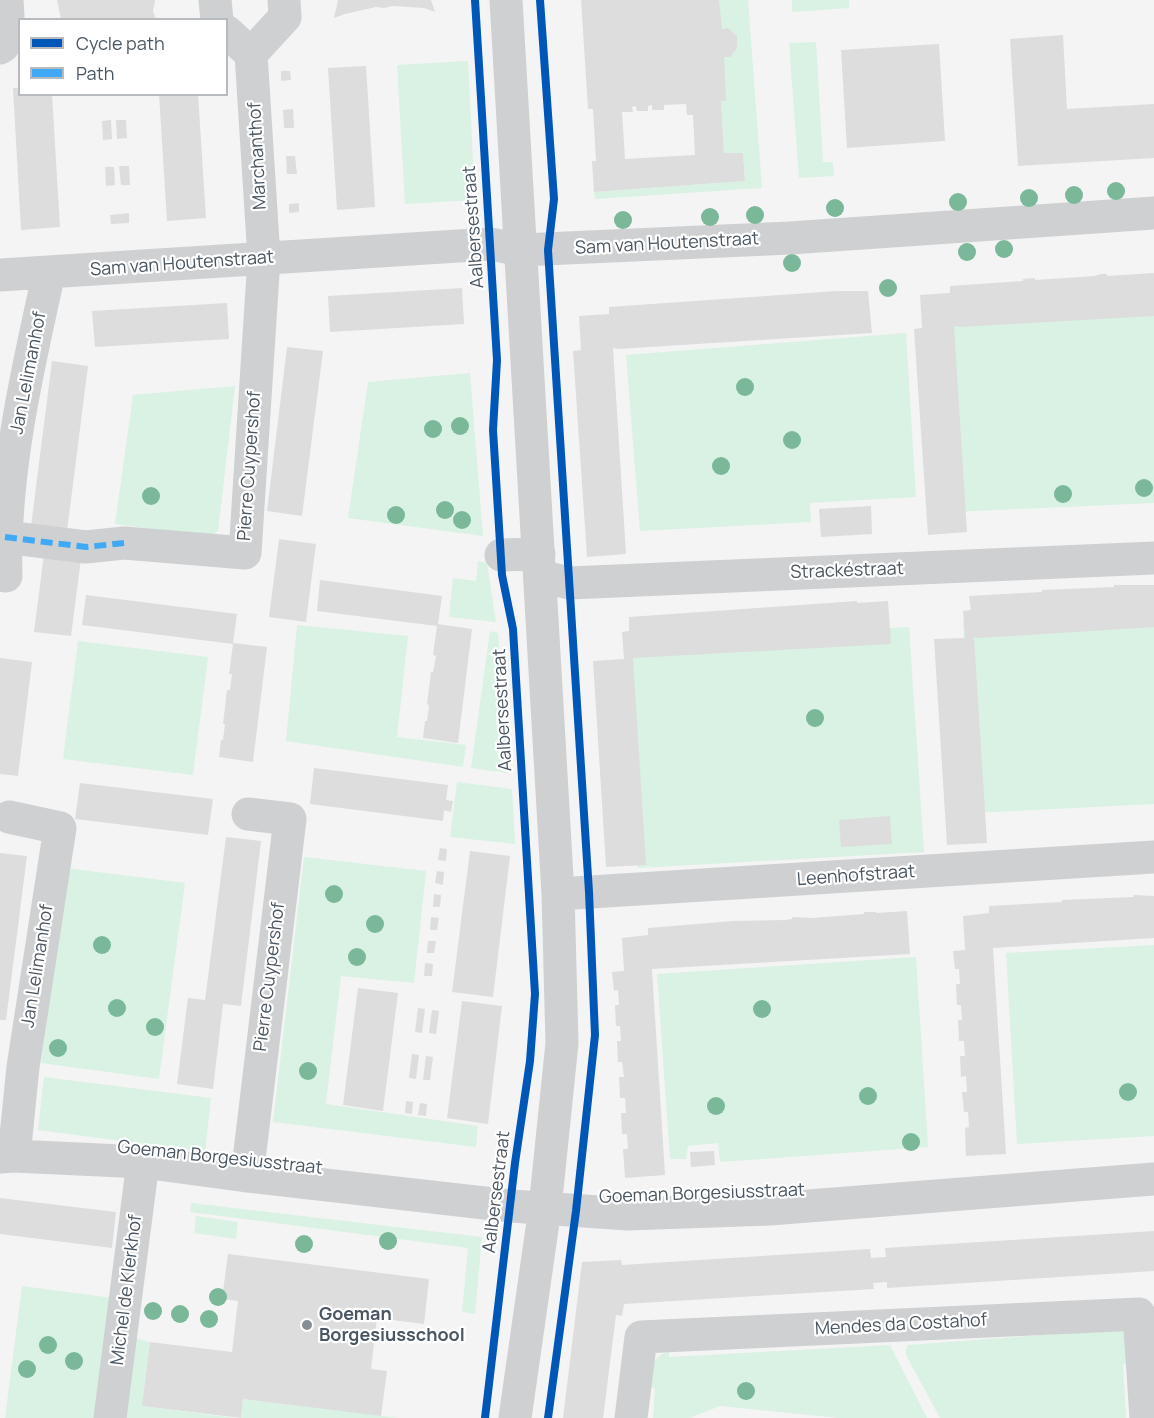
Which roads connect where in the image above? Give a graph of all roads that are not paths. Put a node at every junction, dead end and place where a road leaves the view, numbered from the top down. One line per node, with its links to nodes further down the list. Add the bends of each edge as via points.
1 (7, 0): 7 (street, via 8,16)
2 (215, 0): 5 (street)
3 (284, 0): 8 (street, via 285,17)
4 (507, 0): 10 (street)
5 (217, 18)
6 (228, 33): 8 (street)
7 (0, 48)
8 (251, 54): 11 (street, Marchanthof)
9 (1154, 213): 10 (street, Sam van Houtenstraat, via 790,238)
10 (522, 250): 11 (street, Sam van Houtenstraat, via 490,244); 17 (street)
11 (264, 258): 12 (street, Sam van Houtenstraat); 14 (street, Pierre Cuypershof, via 245,553 124,543 86,547)
12 (49, 273): 13 (street, Sam van Houtenstraat); 14 (street, Jan Lelimanhof, via 22,394)
13 (0, 275)
14 (4, 537): 18 (street, Jan Lelimanhof, via 6,576)
15 (501, 555): 17 (street, Strackéstraat)
16 (1154, 558): 17 (street, Strackéstraat, via 569,583)
17 (539, 565): 22 (street)
18 (0, 575)
19 (248, 814): 25 (street, Pierre Cuypershof, via 290,819)
20 (9, 817): 23 (street, Jan Lelimanhof, via 60,828)
21 (1154, 857): 22 (street, Leenhofstraat)
22 (558, 894): 27 (street, via 562,1043)
23 (7, 1156): 24 (street, Goeman Borgesiusstraat)
24 (143, 1162): 25 (street, Goeman Borgesiusstraat); 28 (street, Michel de Klerkhof)
25 (247, 1176): 27 (street, Goeman Borgesiusstraat)
26 (1154, 1179): 27 (street, Goeman Borgesiusstraat, via 770,1209 628,1214)
27 (545, 1208): 29 (street)
28 (110, 1418)
29 (515, 1418)
30 (632, 1418): 31 (street, Mendes da Costahof, via 640,1337 1139,1314)
31 (1146, 1418)

